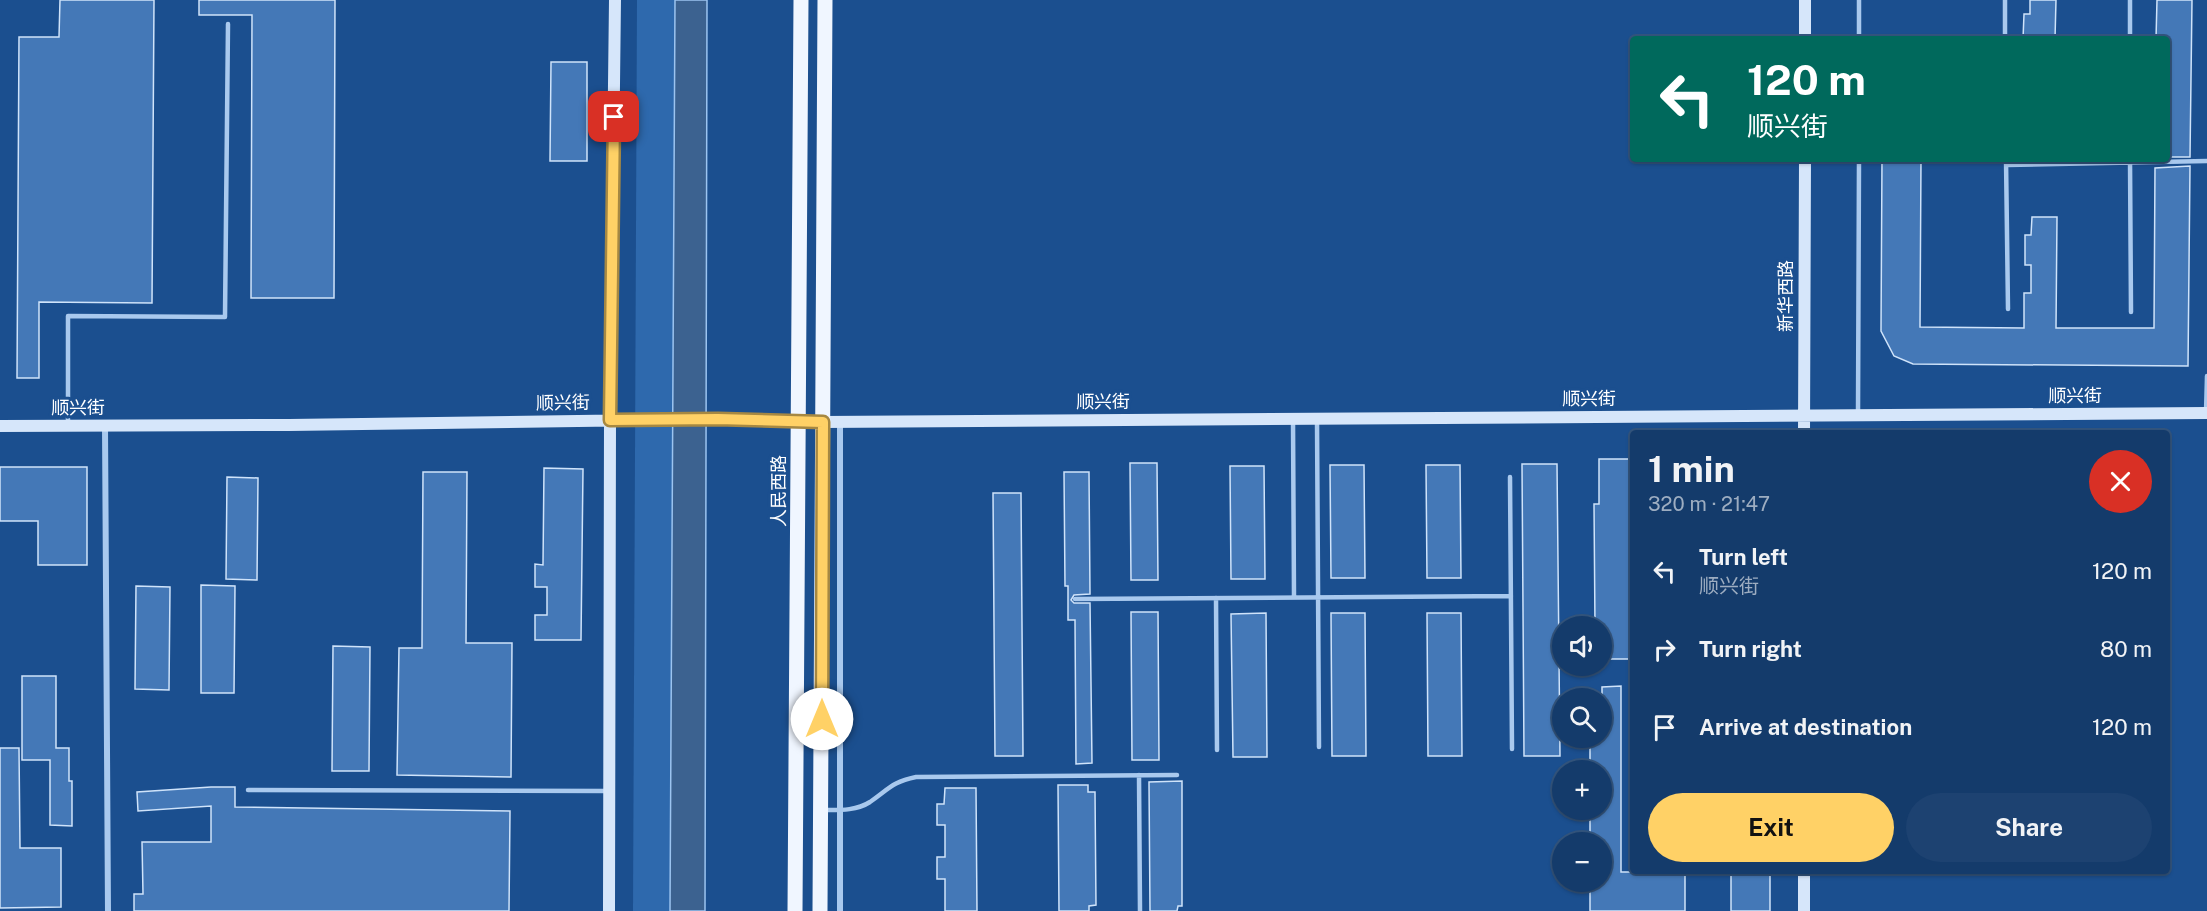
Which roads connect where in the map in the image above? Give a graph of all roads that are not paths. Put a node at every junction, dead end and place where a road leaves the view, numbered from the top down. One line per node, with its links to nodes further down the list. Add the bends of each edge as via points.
1 (615, 0): 27 (street)
2 (801, 0): 28 (main road, 人民西路)
3 (825, 0): 29 (main road)
4 (1805, 0): 9 (street)
5 (1859, 0): 10 (lane)
6 (2005, 0): 11 (lane)
7 (2130, 0): 12 (lane)
8 (228, 24): 32 (lane, via 225,317 68,316)
9 (1805, 36)
10 (1859, 36)
11 (2005, 36)
12 (2130, 36)
13 (2170, 161): 14 (lane)
14 (2207, 161)
15 (1805, 162): 23 (street, 新华西路)
16 (1859, 162): 24 (lane)
17 (2007, 162): 19 (lane)
18 (2130, 162): 20 (lane)
19 (2008, 309)
20 (2131, 312)
21 (2207, 376): 22 (lane)
22 (2207, 413): 24 (street, 顺兴街)
23 (1804, 416): 24 (street, 顺兴街); 26 (street, 顺兴街); 34 (street, 新华西路)
24 (1858, 416)
25 (1293, 419): 26 (street, 顺兴街); 30 (street, 顺兴街); 37 (lane)
26 (1317, 419): 38 (lane)
27 (610, 420): 28 (street, 顺兴街); 33 (street, 顺兴街); 47 (street)
28 (799, 422): 29 (street, 顺兴街); 53 (main road, 人民西路)
29 (823, 422): 30 (street, 顺兴街); 48 (main road)
30 (840, 422): 49 (street)
31 (0, 426): 32 (street, 顺兴街)
32 (68, 426): 33 (street, 顺兴街)
33 (105, 426): 51 (street)
34 (1804, 430)
35 (1510, 477): 36 (lane)
36 (1511, 596): 38 (lane); 42 (lane)
37 (1294, 597): 38 (lane); 39 (lane)
38 (1318, 597): 41 (lane)
39 (1216, 598): 40 (lane); 43 (lane)
40 (1075, 599)
41 (1319, 747)
42 (1512, 749)
43 (1217, 750)
44 (1138, 775): 45 (lane); 49 (lane, via 916,777 887,787 868,803); 56 (lane)
45 (1177, 775)
46 (248, 790): 47 (lane)
47 (609, 791): 52 (street)
48 (821, 810): 49 (lane); 54 (main road)
49 (839, 810): 55 (street)
50 (1804, 874): 57 (street)
51 (108, 911)
52 (609, 911)
53 (795, 911)
54 (820, 911)
55 (840, 911)
56 (1140, 911)
57 (1804, 911)

